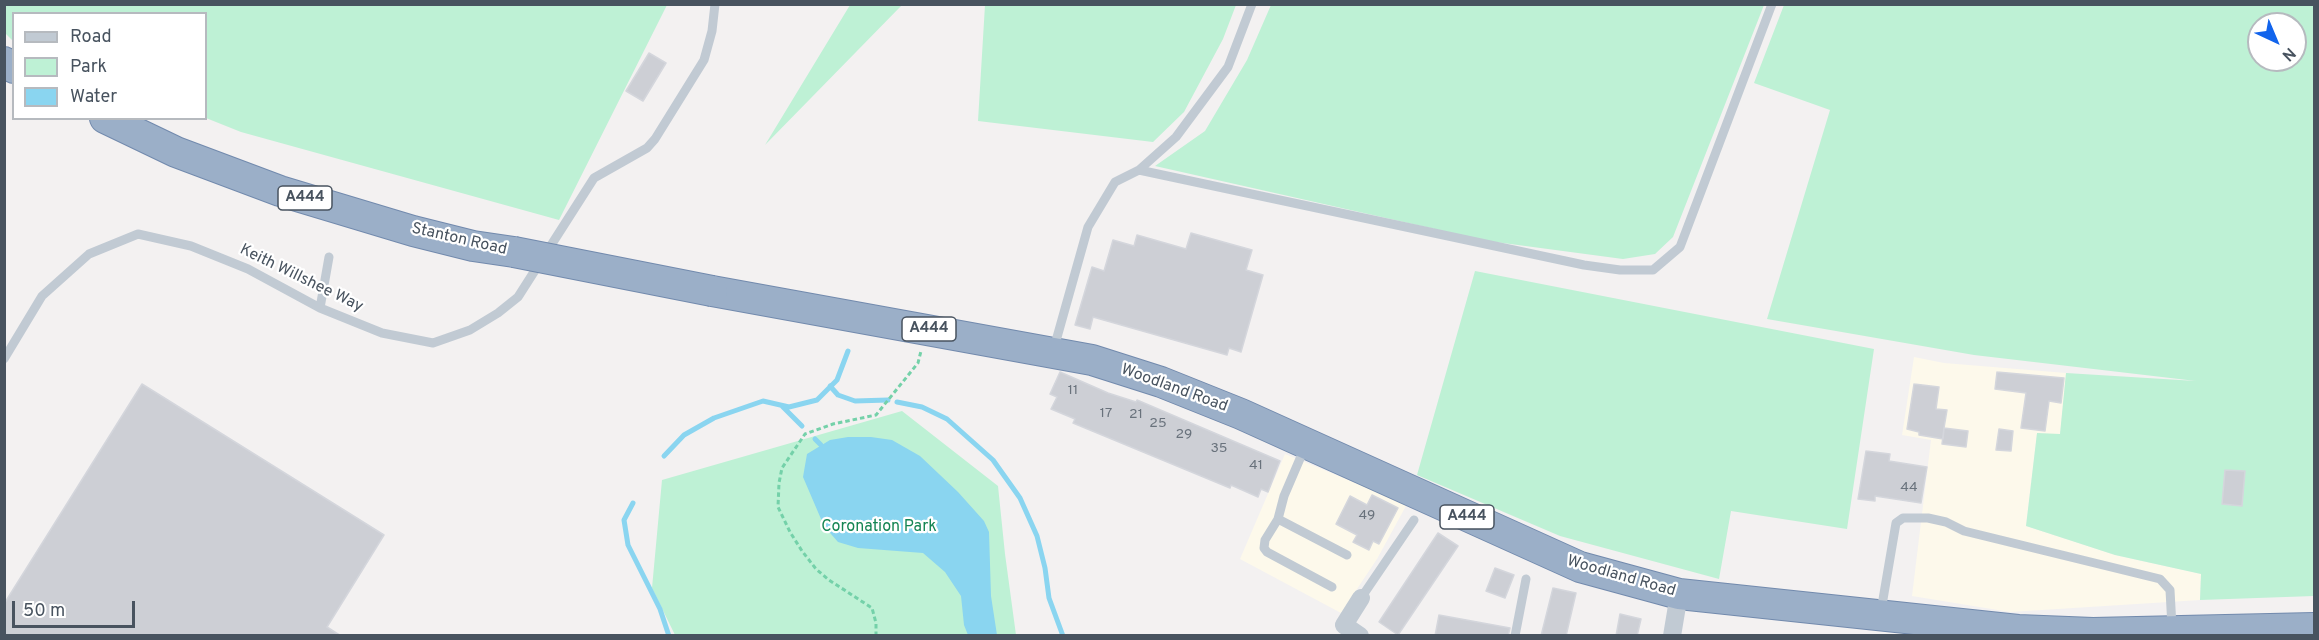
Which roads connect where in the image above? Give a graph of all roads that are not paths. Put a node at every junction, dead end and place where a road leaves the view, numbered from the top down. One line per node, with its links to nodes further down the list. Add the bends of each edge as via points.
1 (715, 4): 7 (lane, Keith Willshee Way, via 704,60 655,139 647,148 594,177 518,297 498,313 470,330 433,343 382,333)
2 (1252, 4): 5 (lane, via 1228,68 1176,137)
3 (1772, 4): 5 (lane, via 1680,247 1653,270 1584,266)
4 (109, 120): 8 (highway, Stanton Road / A444, bridge, via 176,152 280,191 423,233 473,246)
5 (1139, 170): 9 (lane, via 1115,182 1088,227)
6 (329, 257): 7 (lane)
7 (320, 308): 10 (lane, Keith Willshee Way, via 238,265 190,246 138,234 89,254 42,296)
8 (828, 310): 9 (highway, Woodland Road / A444)
9 (1053, 352): 11 (highway, Woodland Road / A444, via 1161,382)
10 (4, 359)
11 (1306, 445): 12 (lane); 17 (highway, Woodland Road / A444, via 1580,567)
12 (1278, 519): 14 (lane); 16 (lane, via 1264,544 1267,552)
13 (1414, 520): 18 (lane)
14 (1347, 555)
15 (1526, 579): 24 (lane)
16 (1332, 587)
17 (1679, 594): 19 (highway, Woodland Road / A444); 25 (street)
18 (1361, 598): 21 (street)
19 (1880, 615): 22 (highway, Woodland Road / A444, via 2018,630); 22 (lane, via 1896,523 1902,518 1928,518 1964,531 2160,579 2170,590)
20 (2314, 628): 22 (highway, Woodland Road / A444)
21 (1340, 630): 23 (street)
22 (2173, 632)
23 (1359, 636)
24 (1515, 636)
25 (1672, 636)

